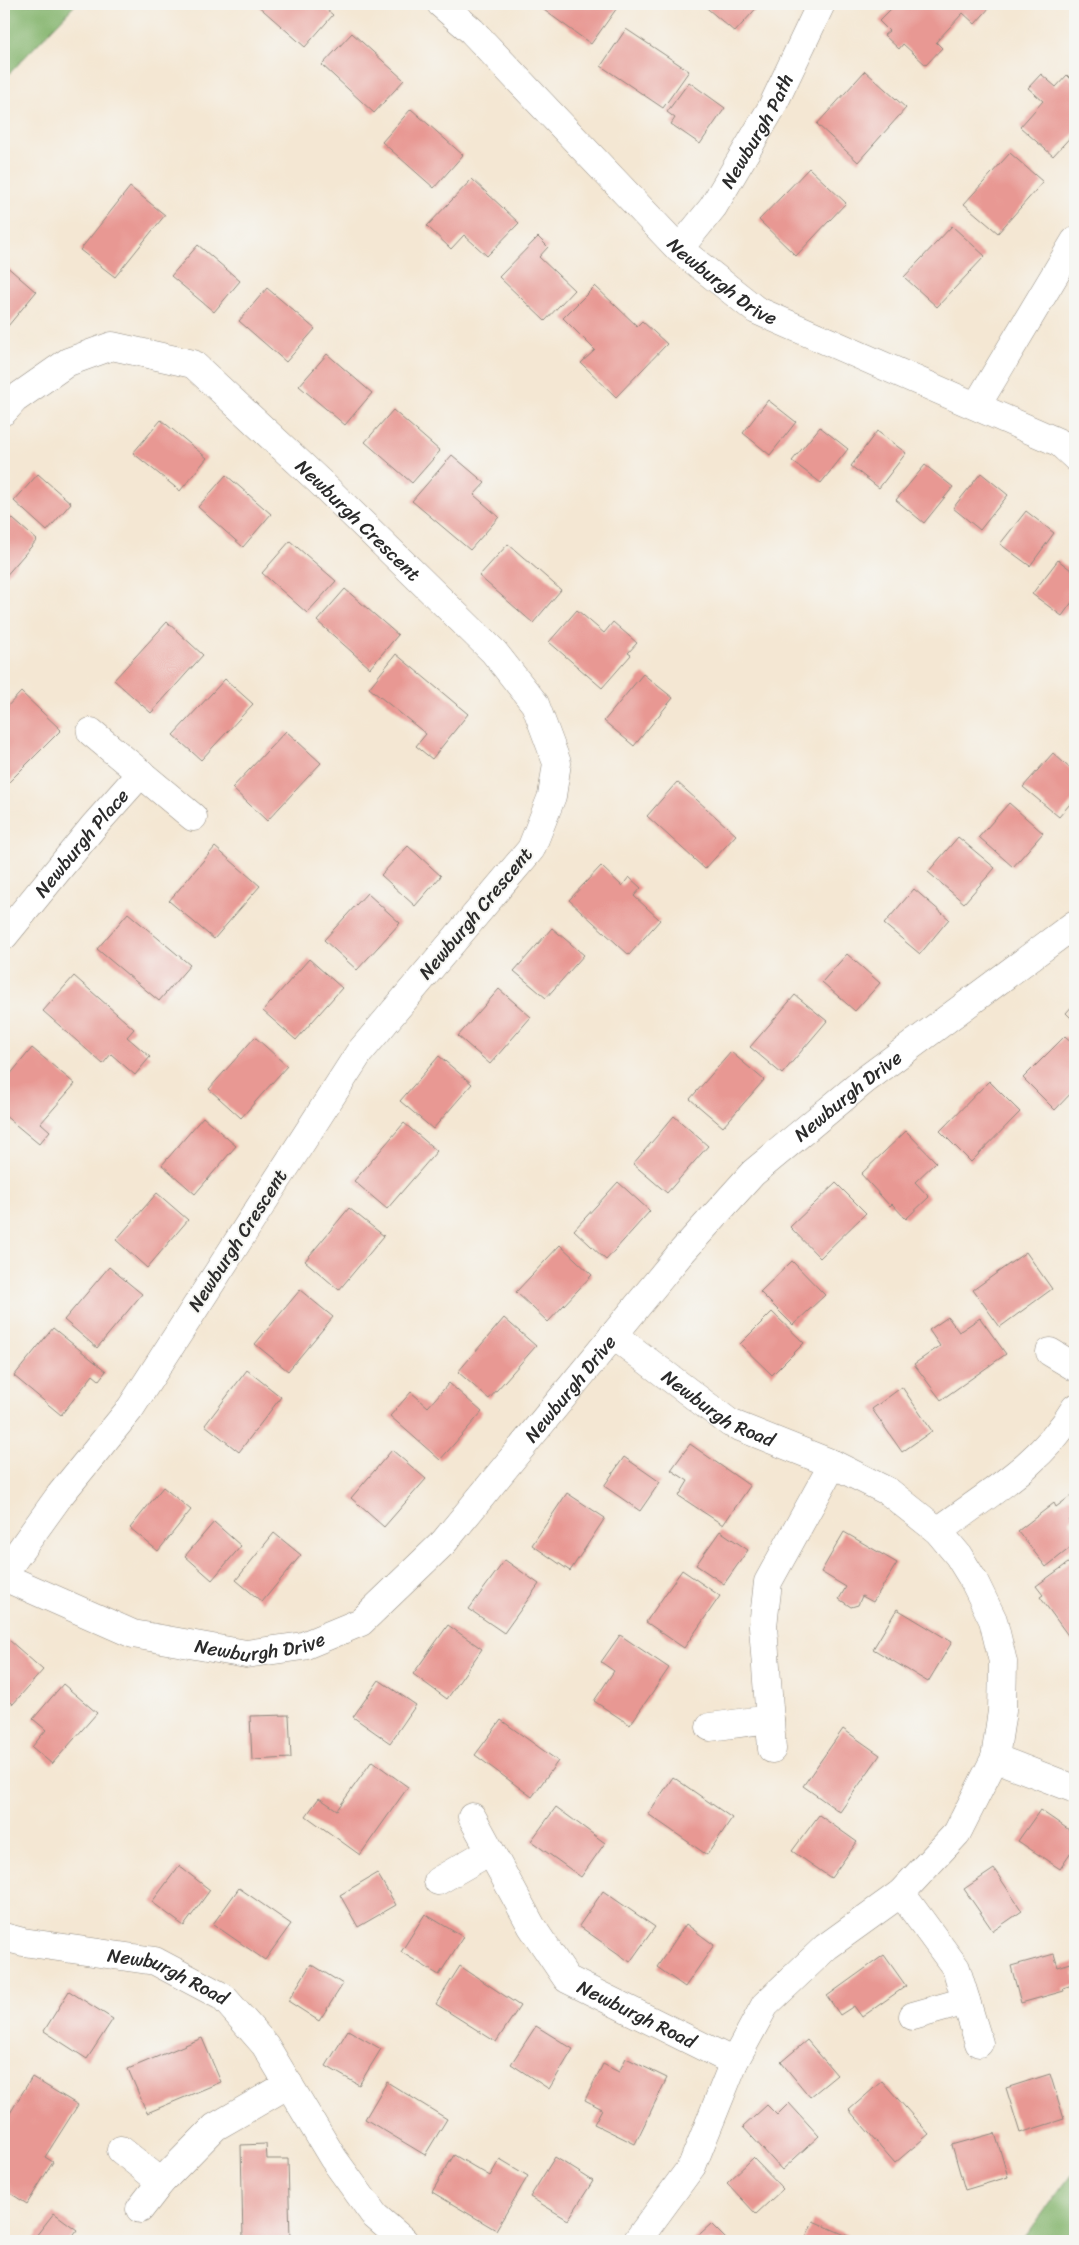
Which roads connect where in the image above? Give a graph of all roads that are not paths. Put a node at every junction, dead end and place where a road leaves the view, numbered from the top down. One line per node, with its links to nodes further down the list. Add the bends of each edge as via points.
1 (441, 4): 4 (street, Newburgh Drive, via 472,31)
2 (821, 4): 4 (street, Newburgh Path, via 771,109 713,208)
3 (1075, 241): 5 (street)
4 (680, 249): 5 (street, Newburgh Drive, via 756,310)
5 (977, 405): 7 (street, Newburgh Drive, via 1060,443)
6 (4, 411): 19 (street, Newburgh Crescent, via 15,398 68,362 112,346 193,364 320,482 494,652 535,704 557,764 552,796 531,849 359,1053 130,1409 60,1495)
7 (1075, 457)
8 (91, 732): 9 (street, Newburgh Place)
9 (141, 773): 10 (street, Newburgh Place); 12 (street, Newburgh Place)
10 (193, 817)
11 (1075, 924): 13 (street, Newburgh Drive, via 864,1080 753,1174)
12 (4, 936)
13 (612, 1335): 17 (street, Newburgh Road, via 730,1423); 20 (street, Newburgh Drive, via 444,1542 361,1622 303,1646 246,1654 133,1634)
14 (1050, 1352): 15 (street)
15 (1075, 1367)
16 (1075, 1408): 18 (street, via 1029,1465)
17 (833, 1464): 18 (street, Newburgh Road, via 889,1492); 21 (street, via 768,1582 763,1626)
18 (938, 1531): 24 (street, Newburgh Road, via 958,1555 993,1620 1003,1662 1002,1710)
19 (4, 1573)
20 (4, 1577)
21 (770, 1718): 22 (street); 23 (street)
22 (710, 1727)
23 (772, 1749)
24 (995, 1758): 25 (street); 29 (street, Newburgh Road, via 957,1833)
25 (1075, 1789)
26 (472, 1817): 27 (street, Newburgh Road)
27 (490, 1851): 28 (street); 34 (street, Newburgh Road, via 532,1927 567,1979)
28 (438, 1881)
29 (901, 1893): 31 (street, via 956,1968); 34 (street, Newburgh Road, via 826,1947 765,2005)
30 (4, 1937): 35 (street, Newburgh Road, via 155,1961 223,1997 265,2045)
31 (966, 2001): 32 (street); 33 (street)
32 (913, 2016)
33 (978, 2043)
34 (734, 2062): 40 (street, Newburgh Road, via 692,2166)
35 (289, 2084): 37 (street, via 215,2127); 39 (street, Newburgh Road, via 333,2158 375,2216)
36 (121, 2150): 37 (street)
37 (161, 2182): 38 (street)
38 (140, 2209)
39 (404, 2241)
40 (637, 2241)

